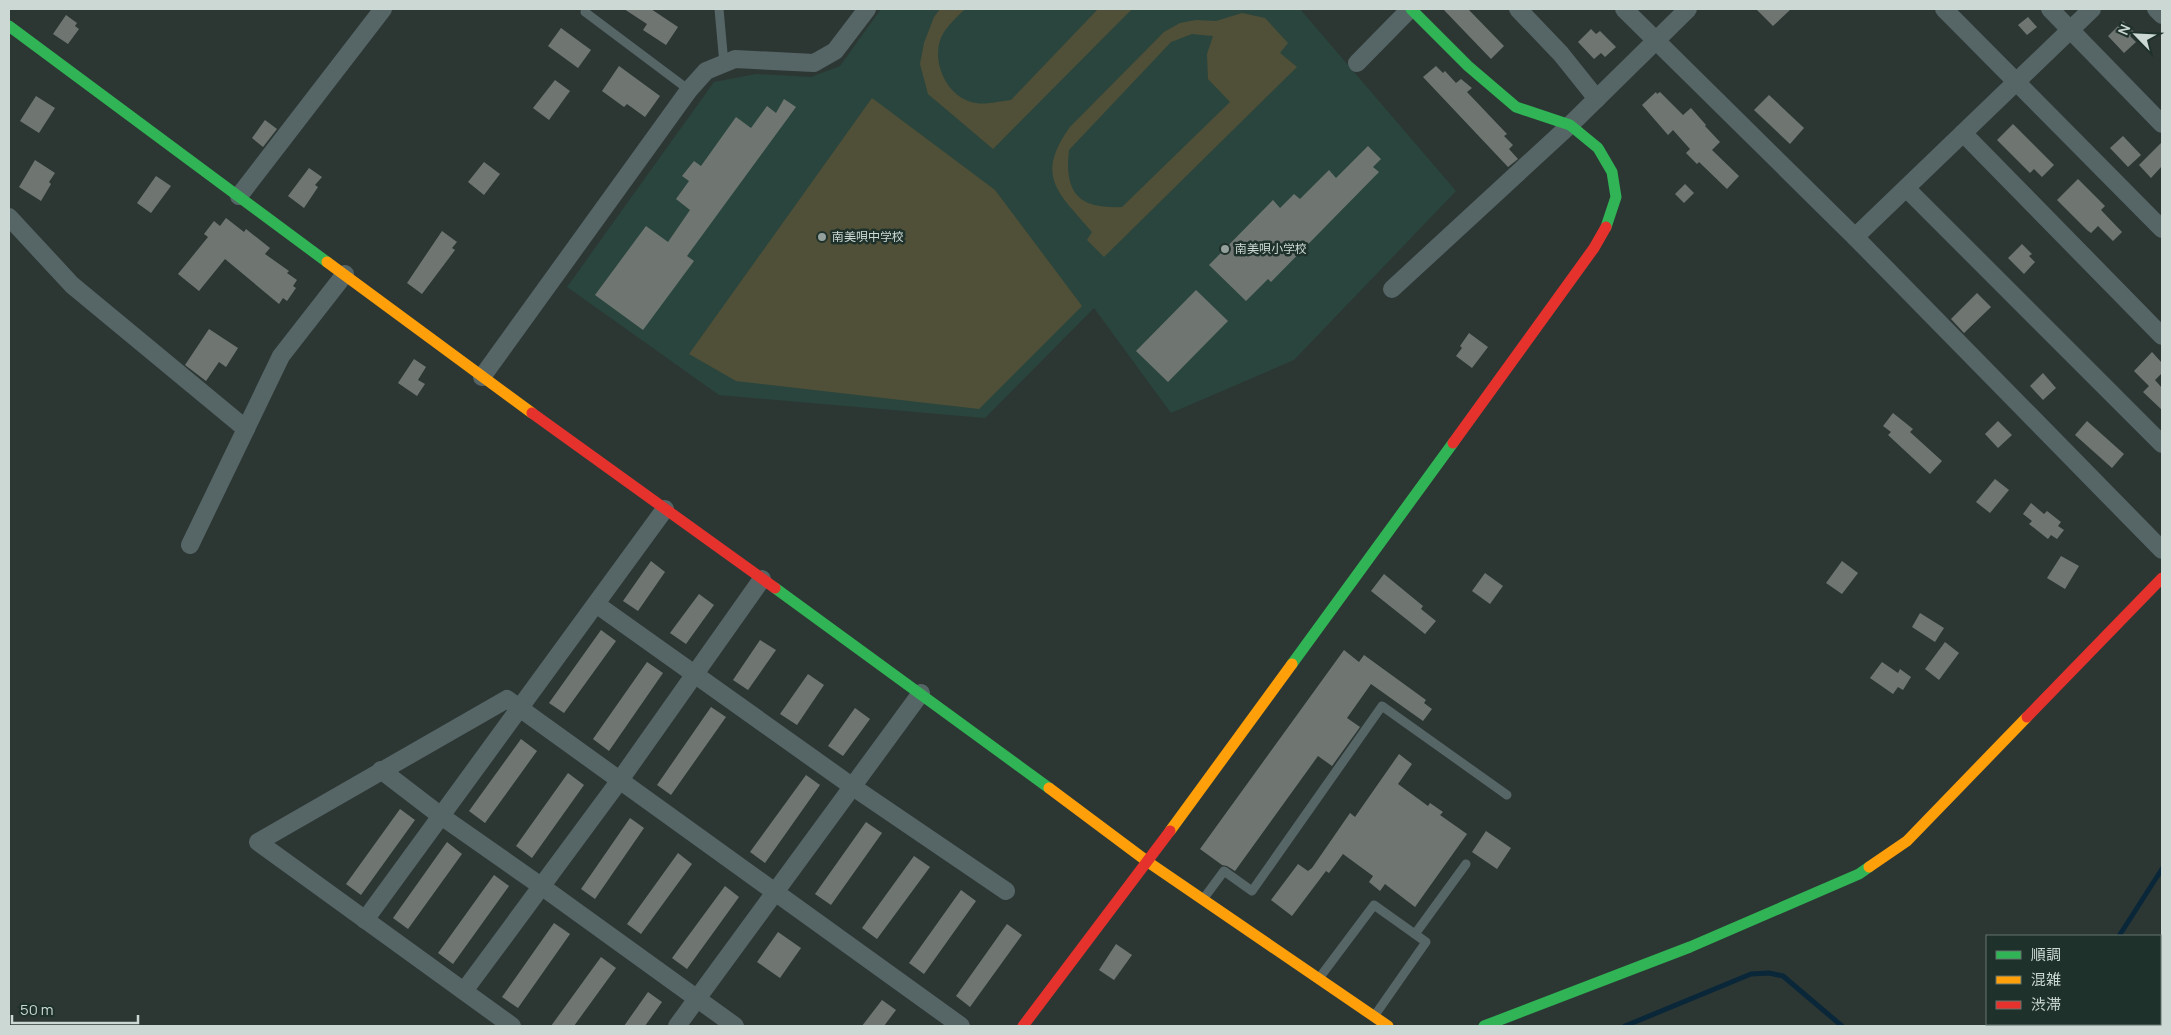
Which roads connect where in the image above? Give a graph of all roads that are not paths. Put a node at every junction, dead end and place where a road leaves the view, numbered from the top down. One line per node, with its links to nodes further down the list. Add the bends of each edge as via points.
1 (383, 9): 26 (street)
2 (720, 9): 18 (lane)
3 (867, 9): 18 (street, via 835,52 814,63 735,59)
4 (1411, 9): 17 (street); 23 (street, via 1468,66 1516,107)
5 (1518, 9): 21 (street, via 1561,54)
6 (1624, 9): 16 (street)
7 (1688, 9): 16 (street)
8 (1944, 9): 19 (street)
9 (2050, 9): 15 (street)
10 (2092, 9): 15 (street)
11 (2156, 9): 13 (street)
12 (584, 12): 20 (lane)
13 (2162, 16)
14 (9, 26): 26 (street)
15 (2070, 30): 19 (street); 22 (street)
16 (1656, 41): 21 (street); 29 (street)
17 (1357, 63)
18 (724, 64): 20 (street, via 706,71)
19 (2016, 82): 24 (street); 28 (street)
20 (689, 90): 33 (street)
21 (1597, 99): 23 (street)
22 (2162, 124)
23 (1570, 125): 31 (street); 50 (street, via 1598,148 1612,172 1616,197 1609,222 1594,248)
24 (1963, 133): 25 (street); 32 (street)
25 (1906, 188): 29 (street); 35 (street)
26 (239, 196): 30 (street)
27 (9, 218): 34 (street, via 72,285)
28 (2162, 229)
29 (1855, 237): 38 (street)
30 (345, 274): 33 (street); 34 (street, via 281,356)
31 (1392, 289)
32 (2162, 336)
33 (482, 377): 36 (street)
34 (246, 429): 37 (street)
35 (2162, 444)
36 (664, 509): 40 (street); 41 (street)
37 (190, 545)
38 (2162, 550)
39 (2162, 578): 67 (street, via 1907,841 1859,874 1690,947)
40 (762, 579): 42 (street); 43 (street)
41 (596, 604): 42 (street); 44 (street)
42 (695, 674): 46 (street); 47 (street)
43 (921, 693): 47 (street); 50 (street)
44 (520, 708): 45 (street, via 507,699); 46 (street); 49 (street)
45 (382, 770): 49 (street); 56 (street, via 258,842)
46 (620, 780): 52 (street); 54 (street)
47 (853, 787): 53 (street); 54 (street)
48 (1506, 795): 55 (lane, via 1382,706 1252,890 1224,871)
49 (441, 816): 52 (street); 56 (street)
50 (1148, 862): 55 (street); 66 (street)
51 (1466, 864): 57 (lane)
52 (541, 886): 59 (street); 60 (street)
53 (1006, 891)
54 (776, 892): 60 (street); 65 (street)
55 (1203, 900): 58 (street)
56 (366, 920): 59 (street)
57 (1415, 934): 58 (lane, via 1374,904); 61 (lane, via 1426,942)
58 (1318, 980): 61 (street)
59 (464, 991): 62 (street)
60 (697, 999): 63 (street); 64 (street)
61 (1383, 1024)
62 (512, 1026)
63 (677, 1026)
64 (735, 1026)
65 (961, 1026)
66 (1023, 1026)
67 (1484, 1026)

